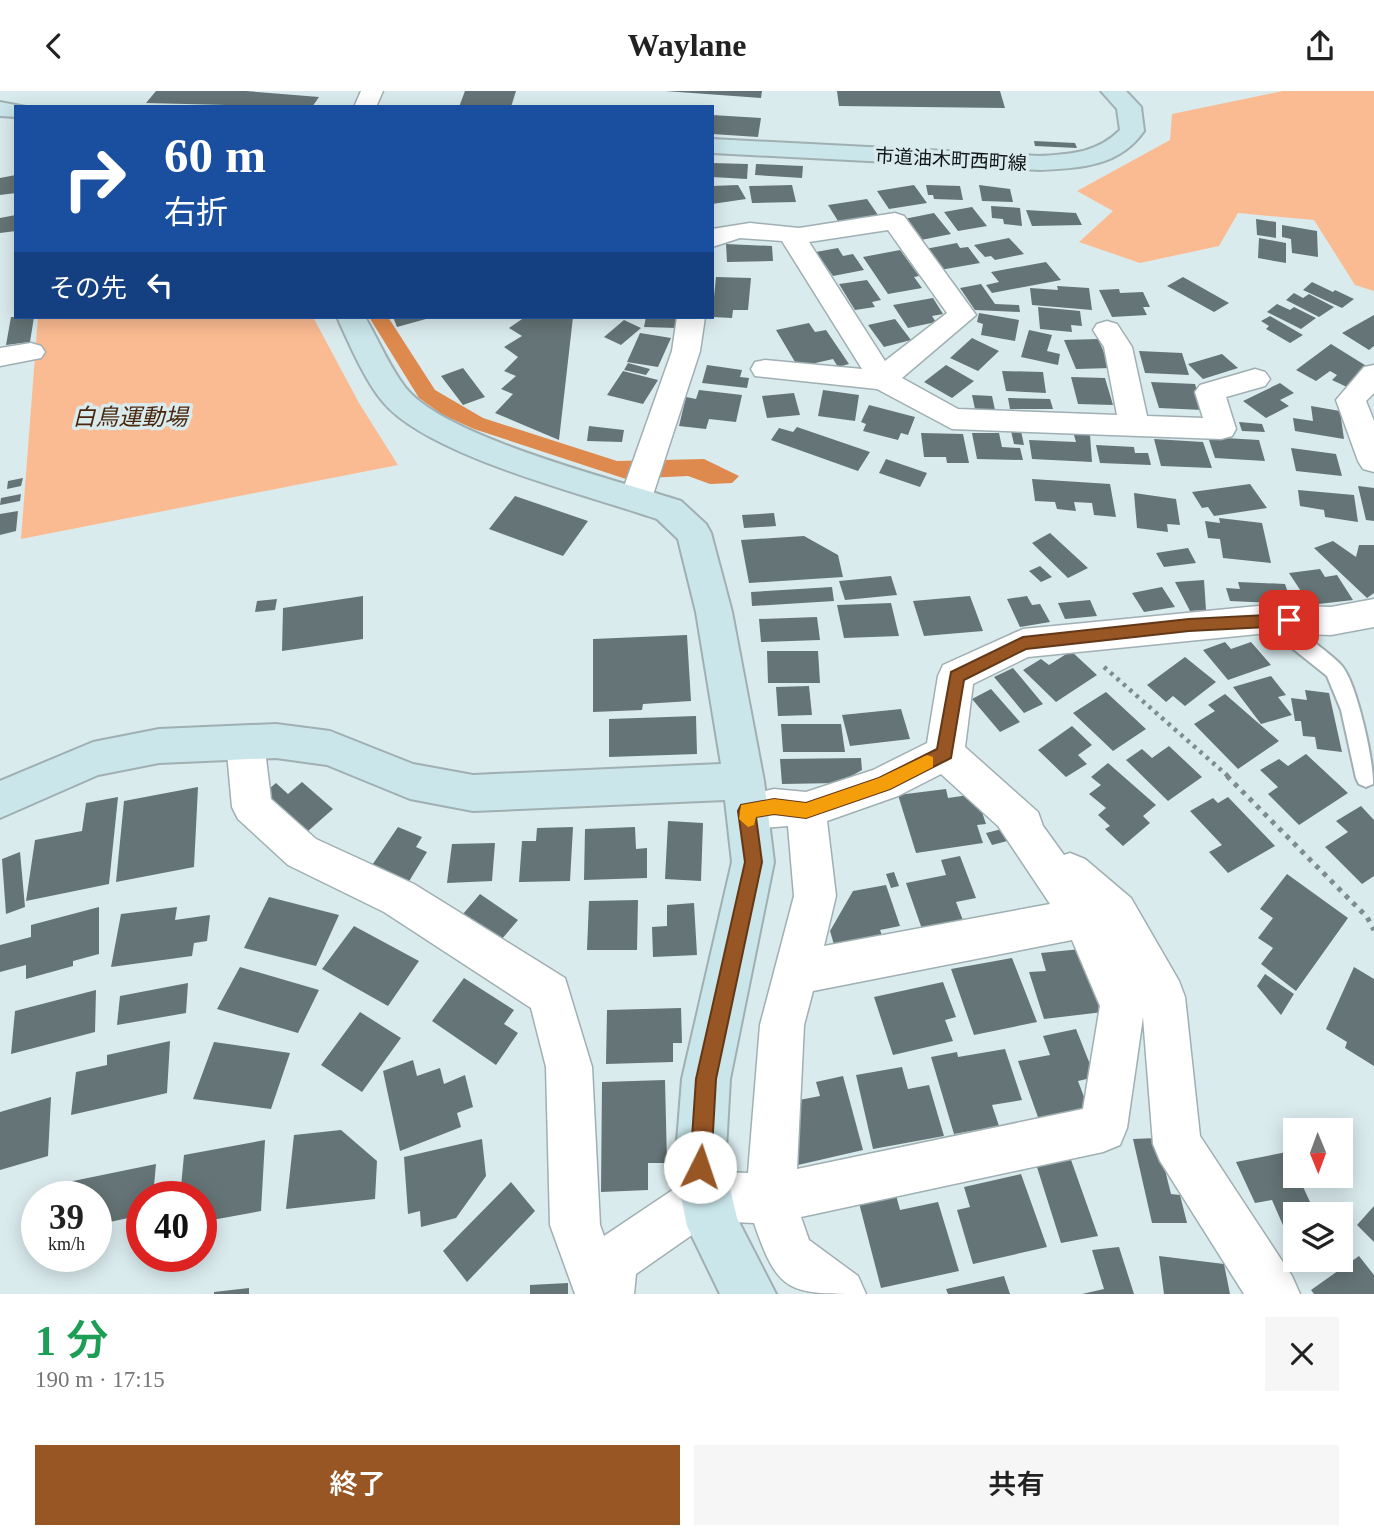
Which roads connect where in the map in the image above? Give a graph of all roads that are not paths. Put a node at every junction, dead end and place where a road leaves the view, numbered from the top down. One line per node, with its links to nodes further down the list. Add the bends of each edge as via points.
1 (1113, 91): 2 (street, 市道油木町西町線, via 1129,107 1132,131 1116,151 1086,160 1040,163)
2 (714, 146)
3 (793, 237): 4 (street, via 750,230); 12 (street); 12 (street, via 895,221 962,315)
4 (714, 238)
5 (352, 319): 16 (street, via 394,395 429,423 473,445)
6 (691, 319): 16 (street, via 686,351)
7 (1107, 330): 14 (street, via 1118,347)
8 (31, 352): 9 (street)
9 (0, 357)
10 (765, 369): 12 (street)
11 (1374, 374): 15 (street, via 1352,400)
12 (883, 379): 14 (street, via 952,419)
13 (1255, 379): 14 (street, via 1210,392 1222,429)
14 (1134, 426)
15 (1374, 461)
16 (636, 498): 22 (street, via 669,510 694,533 714,612)
17 (1374, 613): 18 (street, via 1331,621)
18 (1268, 619): 20 (street, via 1069,637 1013,648 956,676); 21 (lane, via 1335,671 1351,710)
19 (244, 743): 22 (street, via 276,741 330,748 410,781 473,793); 23 (street, via 159,747 93,759); 30 (street, via 252,807 302,852 399,898 549,994 569,1067 575,1225)
20 (945, 753): 24 (street); 25 (street, via 884,784)
21 (1366, 778)
22 (746, 796): 25 (street, via 774,807); 28 (street, via 753,862 706,1079 700,1167)
23 (0, 800)
24 (1007, 807): 26 (street); 34 (street, via 1085,888 1116,912 1163,997 1177,1144)
25 (806, 810): 27 (street, via 816,895)
26 (1084, 918): 27 (street); 29 (street, via 1122,1006 1103,1128)
27 (795, 973): 29 (street, via 782,1025)
28 (706, 1196): 29 (street); 31 (street, via 612,1261); 32 (street, via 713,1226)
29 (771, 1199): 33 (street, via 789,1256)
30 (601, 1294)
31 (608, 1294)
32 (749, 1294)
33 (840, 1294)
34 (1274, 1294)

